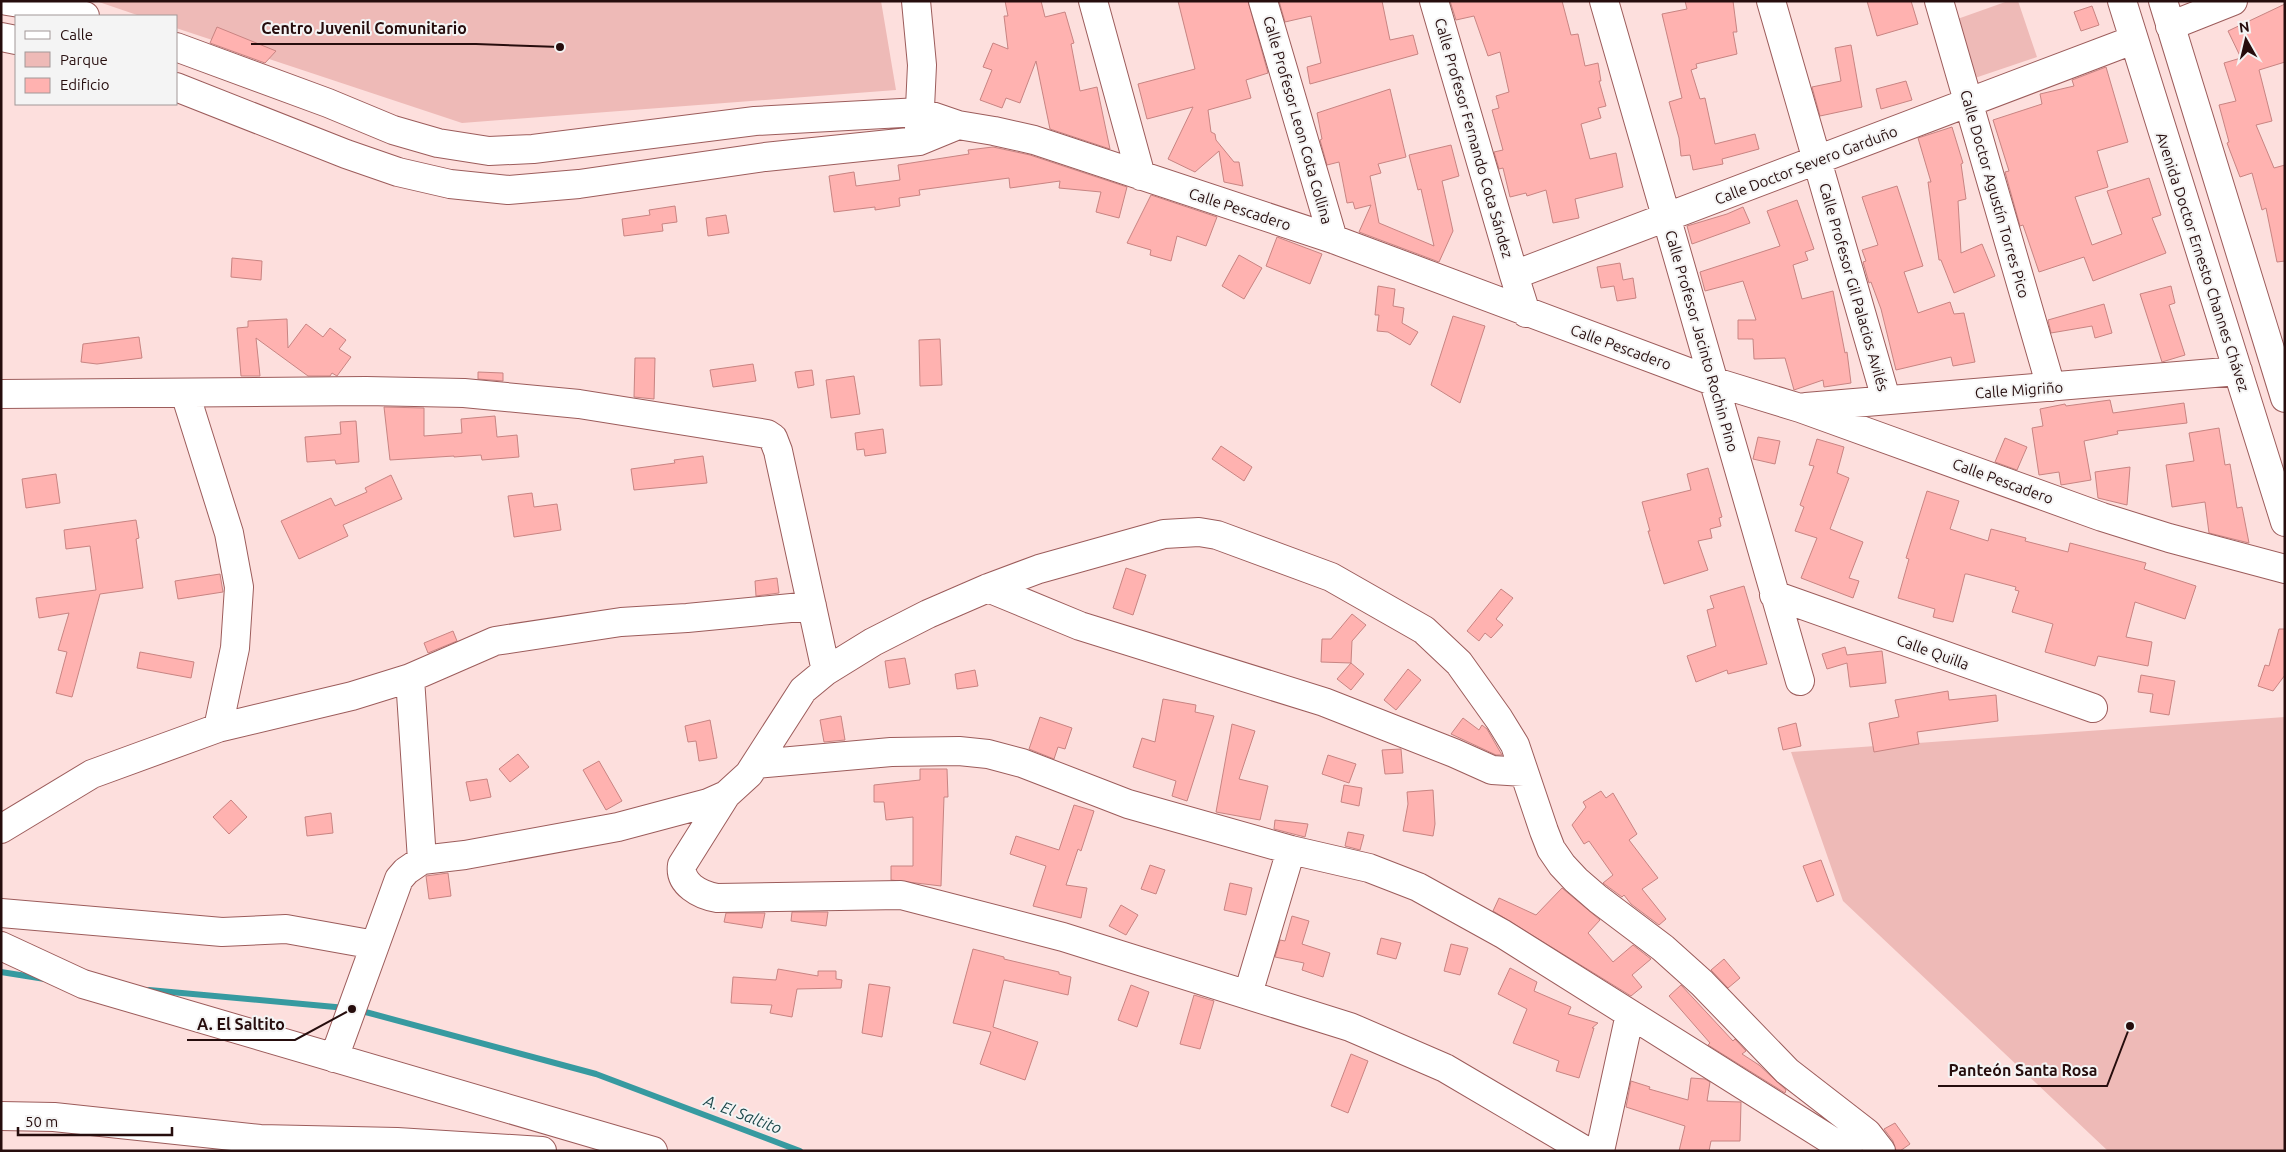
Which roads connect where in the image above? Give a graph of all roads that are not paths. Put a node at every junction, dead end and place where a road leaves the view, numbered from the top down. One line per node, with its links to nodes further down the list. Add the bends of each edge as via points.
1 (7, 1): 12 (street)
2 (1092, 1): 25 (street)
3 (1263, 1): 27 (street, Calle Profesor Leon Cota Collina)
4 (1434, 1): 28 (street, Calle Profesor Fernando Cota Sández)
5 (1604, 1): 26 (street, Calle Profesor Jacinto Rochin Pino)
6 (1771, 1): 24 (street, Calle Profesor Gil Palacios Avilés)
7 (1939, 1): 19 (street, Calle Doctor Agustín Torres Pico)
8 (2122, 1): 15 (street, Avenida Doctor Ernesto Channes Chávez)
9 (2233, 1): 11 (street)
10 (917, 2): 20 (street, via 922,65)
11 (2166, 13): 30 (street)
12 (81, 15)
13 (1, 37): 14 (street)
14 (15, 40)
15 (2133, 40): 19 (street, Calle Doctor Severo Garduño); 31 (street, Avenida Doctor Ernesto Channes Chávez)
16 (178, 48): 17 (street)
17 (270, 82): 20 (street, via 393,130 438,144 489,151 568,145 755,121); 21 (street)
18 (178, 88): 21 (street)
19 (1969, 104): 24 (street, Calle Doctor Severo Garduño); 33 (street, Calle Doctor Agustín Torres Pico)
20 (920, 112): 22 (street, Calle Pescadero); 23 (street)
21 (252, 116): 23 (street, via 398,172 450,184 508,190)
22 (958, 125): 23 (street); 25 (street, Calle Pescadero, via 1034,140)
23 (919, 141)
24 (1818, 161): 26 (street, Calle Doctor Severo Garduño); 37 (street, Calle Profesor Gil Palacios Avilés)
25 (1141, 176): 27 (street, Calle Pescadero)
26 (1665, 218): 28 (street, Calle Doctor Severo Garduño); 32 (street, Calle Profesor Jacinto Rochin Pino)
27 (1333, 239): 29 (street, Calle Pescadero)
28 (1514, 275): 29 (street)
29 (1526, 313): 32 (street, Calle Pescadero)
30 (2280, 367): 36 (street)
31 (2238, 371): 33 (street, Calle Migriño); 39 (street, Avenida Doctor Ernesto Channes Chávez)
32 (1715, 382): 38 (street, Calle Pescadero); 42 (street, Calle Profesor Jacinto Rochin Pino)
33 (2051, 388): 37 (street, Calle Migriño)
34 (185, 393): 35 (street); 43 (street, via 366,390 464,393 579,404 768,434 778,452); 48 (street, via 229,533 239,586 234,648)
35 (1, 394)
36 (2285, 398)
37 (1886, 399): 38 (street, Calle Migriño)
38 (1800, 408): 40 (street, Calle Pescadero, via 2102,518)
39 (2285, 522)
40 (2285, 569)
41 (988, 588): 44 (street, via 873,642); 50 (street, via 1080,626 1324,702 1492,770); 50 (street, via 1039,569 1164,534 1199,532 1217,535 1331,577 1424,630 1459,663 1499,719 1515,746)
42 (1774, 595): 46 (street, Calle Profesor Jacinto Rochin Pino); 47 (street, Calle Quilla)
43 (812, 606): 44 (street); 45 (street, via 621,622 495,641)
44 (826, 671): 49 (street, via 803,690)
45 (410, 678): 48 (street, via 352,696); 54 (street)
46 (1800, 681)
47 (2093, 708)
48 (218, 728): 52 (street, via 92,774)
49 (756, 764): 51 (street); 53 (street, via 891,752 988,754 1022,763 1128,804)
50 (1524, 772): 71 (street, via 1551,849 1576,880 1664,948 1787,1071 1867,1134)
51 (726, 795): 54 (street, via 682,811 618,827 465,856); 58 (street, via 682,865 682,877 687,884 706,896 880,894 914,897 1063,936)
52 (1, 829)
53 (1291, 850): 58 (street); 59 (street, via 1369,868 1418,887 1503,934)
54 (422, 860): 56 (street, via 399,879)
55 (1, 913): 56 (street, via 222,932 286,929)
56 (375, 945): 60 (street)
57 (1, 946): 60 (street, via 83,984)
58 (1248, 994): 68 (street, via 1350,1027 1445,1068)
59 (1630, 1014): 69 (street); 70 (street)
60 (334, 1058): 67 (street)
61 (1, 1116): 62 (street)
62 (54, 1117): 63 (street); 64 (street)
63 (1, 1122)
64 (260, 1139): 65 (street); 66 (street, via 398,1142)
65 (289, 1151)
66 (542, 1151)
67 (653, 1151)
68 (1586, 1151)
69 (1600, 1151)
70 (1848, 1151)
71 (1881, 1151)

